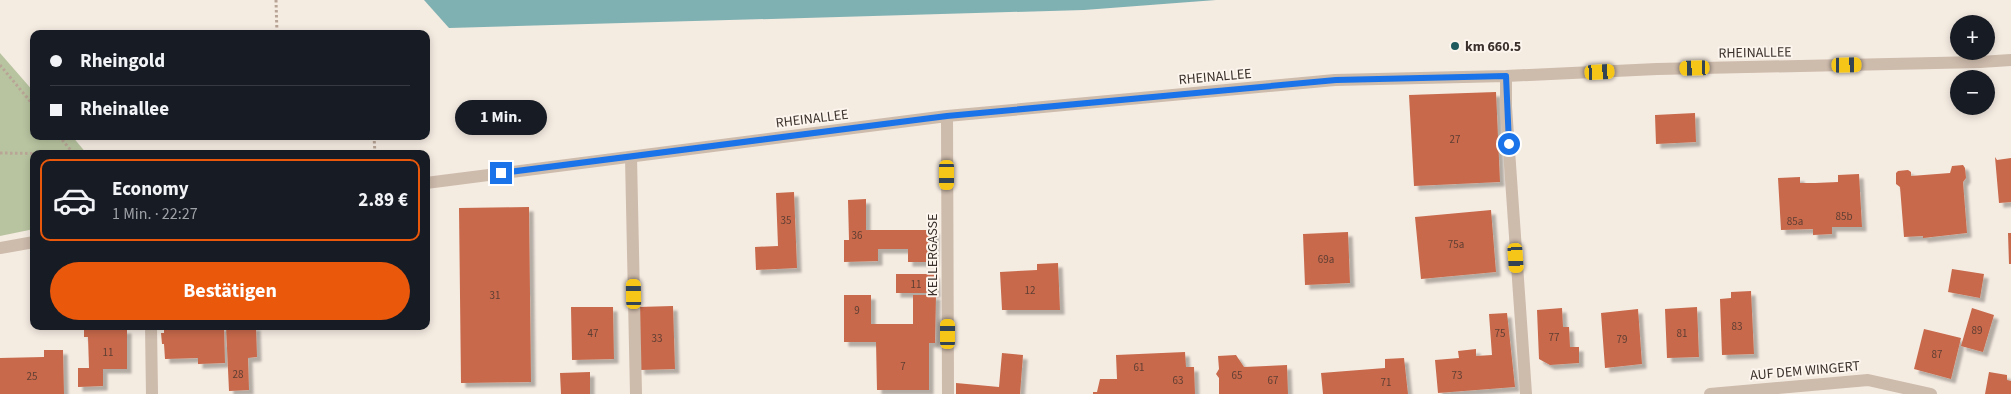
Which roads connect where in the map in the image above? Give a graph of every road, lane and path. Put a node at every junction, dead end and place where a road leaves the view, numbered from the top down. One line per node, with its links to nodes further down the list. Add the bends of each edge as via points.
1 (276, 0): 2 (path)
2 (277, 30)
3 (2011, 60): 5 (street, RHEINALLEE)
4 (0, 65): 6 (path)
5 (1506, 76): 7 (street, RHEINALLEE, via 1336,80); 20 (street)
6 (30, 101)
7 (947, 116): 12 (street, RHEINALLEE); 19 (street, KELLERGASSE)
8 (62, 140): 9 (path)
9 (70, 150)
10 (0, 153): 11 (path)
11 (30, 153)
12 (631, 157): 13 (street, RHEINALLEE); 18 (street)
13 (430, 182)
14 (30, 243): 15 (street)
15 (0, 248)
16 (151, 330): 17 (street)
17 (152, 394)
18 (636, 394)
19 (948, 394)
20 (1526, 394)
21 (1710, 394): 22 (street, AUF DEM WINGERT, via 1868,380)
22 (1931, 394)

